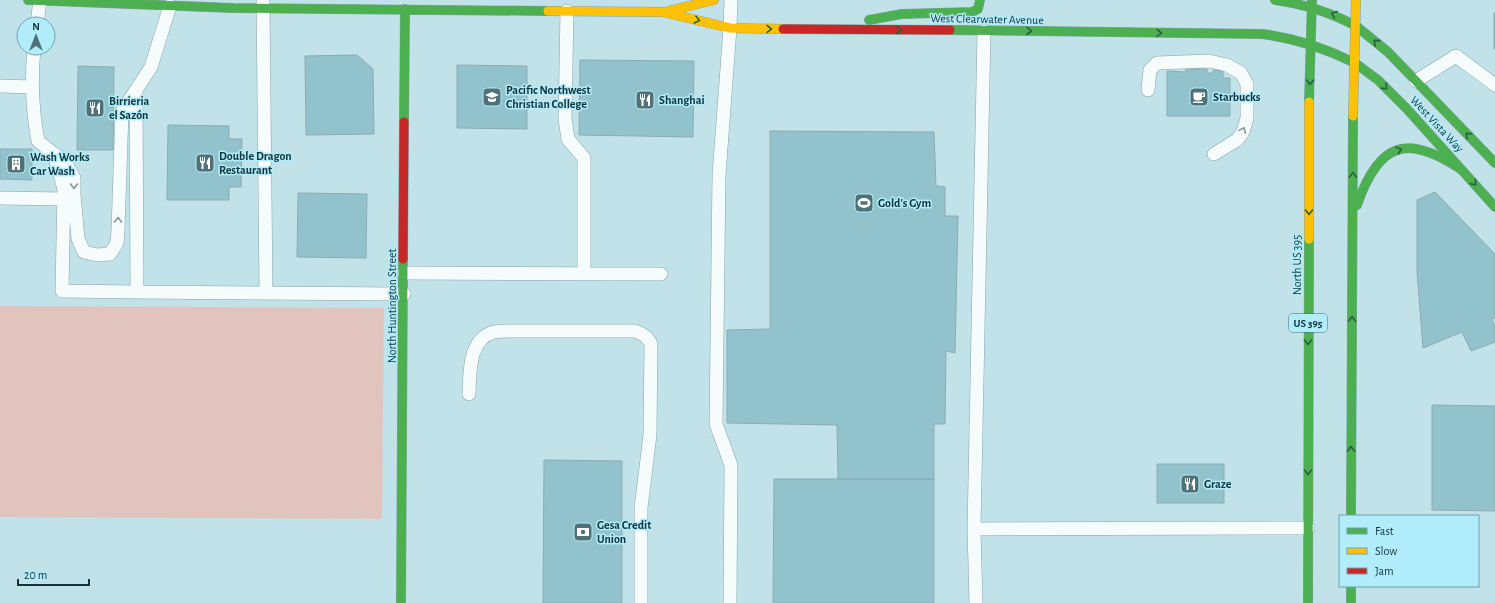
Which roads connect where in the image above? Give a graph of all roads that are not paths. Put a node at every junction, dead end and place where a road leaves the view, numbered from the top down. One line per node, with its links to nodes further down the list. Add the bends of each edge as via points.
1 (28, 0): 2 (main road, West Clearwater Avenue)
2 (40, 0): 8 (main road, West Clearwater Avenue); 17 (lane)
3 (714, 0): 16 (main road, West Clearwater Avenue)
4 (731, 0): 19 (lane)
5 (980, 0): 20 (main road, via 978,9 972,12 902,14)
6 (1275, 0): 9 (main road)
7 (1356, 0): 18 (main road)
8 (66, 1): 13 (main road, West Clearwater Avenue)
9 (1311, 3): 18 (main road, West Vista Way, one-way to 9); 22 (main road, North US 395 / US 395)
10 (233, 4): 11 (main road, West Clearwater Avenue); 13 (main road, West Clearwater Avenue)
11 (263, 4): 14 (main road, West Clearwater Avenue); 43 (lane)
12 (496, 5): 14 (main road, West Clearwater Avenue); 15 (main road, West Clearwater Avenue)
13 (170, 6): 29 (lane, via 151,67)
14 (405, 9): 39 (main road, North Huntington Street)
15 (567, 11): 16 (main road, West Clearwater Avenue); 40 (lane, via 565,119 568,139 584,158)
16 (663, 12): 19 (main road, West Clearwater Avenue, one-way to 19)
17 (38, 16)
18 (1356, 26): 24 (main road); 25 (main road, West Vista Way, one-way to 18, via 1388,52)
19 (730, 28): 20 (main road, West Clearwater Avenue, one-way to 20); 52 (lane, via 719,175 716,424 731,465)
20 (825, 29): 21 (main road, West Clearwater Avenue, one-way to 21)
21 (984, 31): 22 (main road, West Clearwater Avenue, one-way to 22, via 1262,34); 48 (lane)
22 (1311, 43): 24 (main road, West Clearwater Avenue); 47 (main road, North US 395 / US 395, one-way to 47)
23 (33, 56): 28 (lane)
24 (1355, 63): 34 (main road, West Vista Way, one-way to 34, via 1386,87); 38 (main road, one-way to 24)
25 (1416, 81): 26 (lane, via 1456,56); 33 (main road, West Vista Way, one-way to 25)
26 (1495, 85)
27 (0, 86): 28 (lane)
28 (32, 87): 31 (lane, via 38,141)
29 (136, 90): 31 (lane, one-way to 29, via 66,164 74,178 78,239 84,252 110,254 117,243 122,112); 42 (lane)
30 (1148, 90): 32 (lane, one-way to 30, via 1238,140 1243,132 1247,118 1247,84 1241,73 1227,65 1209,61 1157,63 1150,70)
31 (54, 154): 36 (lane)
32 (1214, 154)
33 (1495, 163)
34 (1462, 170): 37 (main road, West Vista Way, one-way to 37); 38 (main road, one-way to 34, via 1377,164 1396,150 1428,150)
35 (0, 198): 36 (lane)
36 (64, 198): 42 (lane, via 62,292)
37 (1495, 207)
38 (1353, 213): 46 (main road, one-way to 38)
39 (404, 273): 40 (lane); 44 (main road, North Huntington Street)
40 (584, 273): 41 (lane)
41 (661, 274)
42 (137, 292): 43 (lane)
43 (266, 293): 44 (lane)
44 (404, 294): 50 (main road, North Huntington Street)
45 (469, 394): 51 (lane, via 474,351 480,342 494,332 635,331 648,338 650,434 641,508)
46 (1350, 515)
47 (1308, 528): 48 (lane); 54 (main road, North US 395 / US 395)
48 (974, 530): 53 (lane)
49 (1351, 587): 55 (main road)
50 (401, 603)
51 (641, 603)
52 (730, 603)
53 (976, 603)
54 (1308, 603)
55 (1351, 603)

